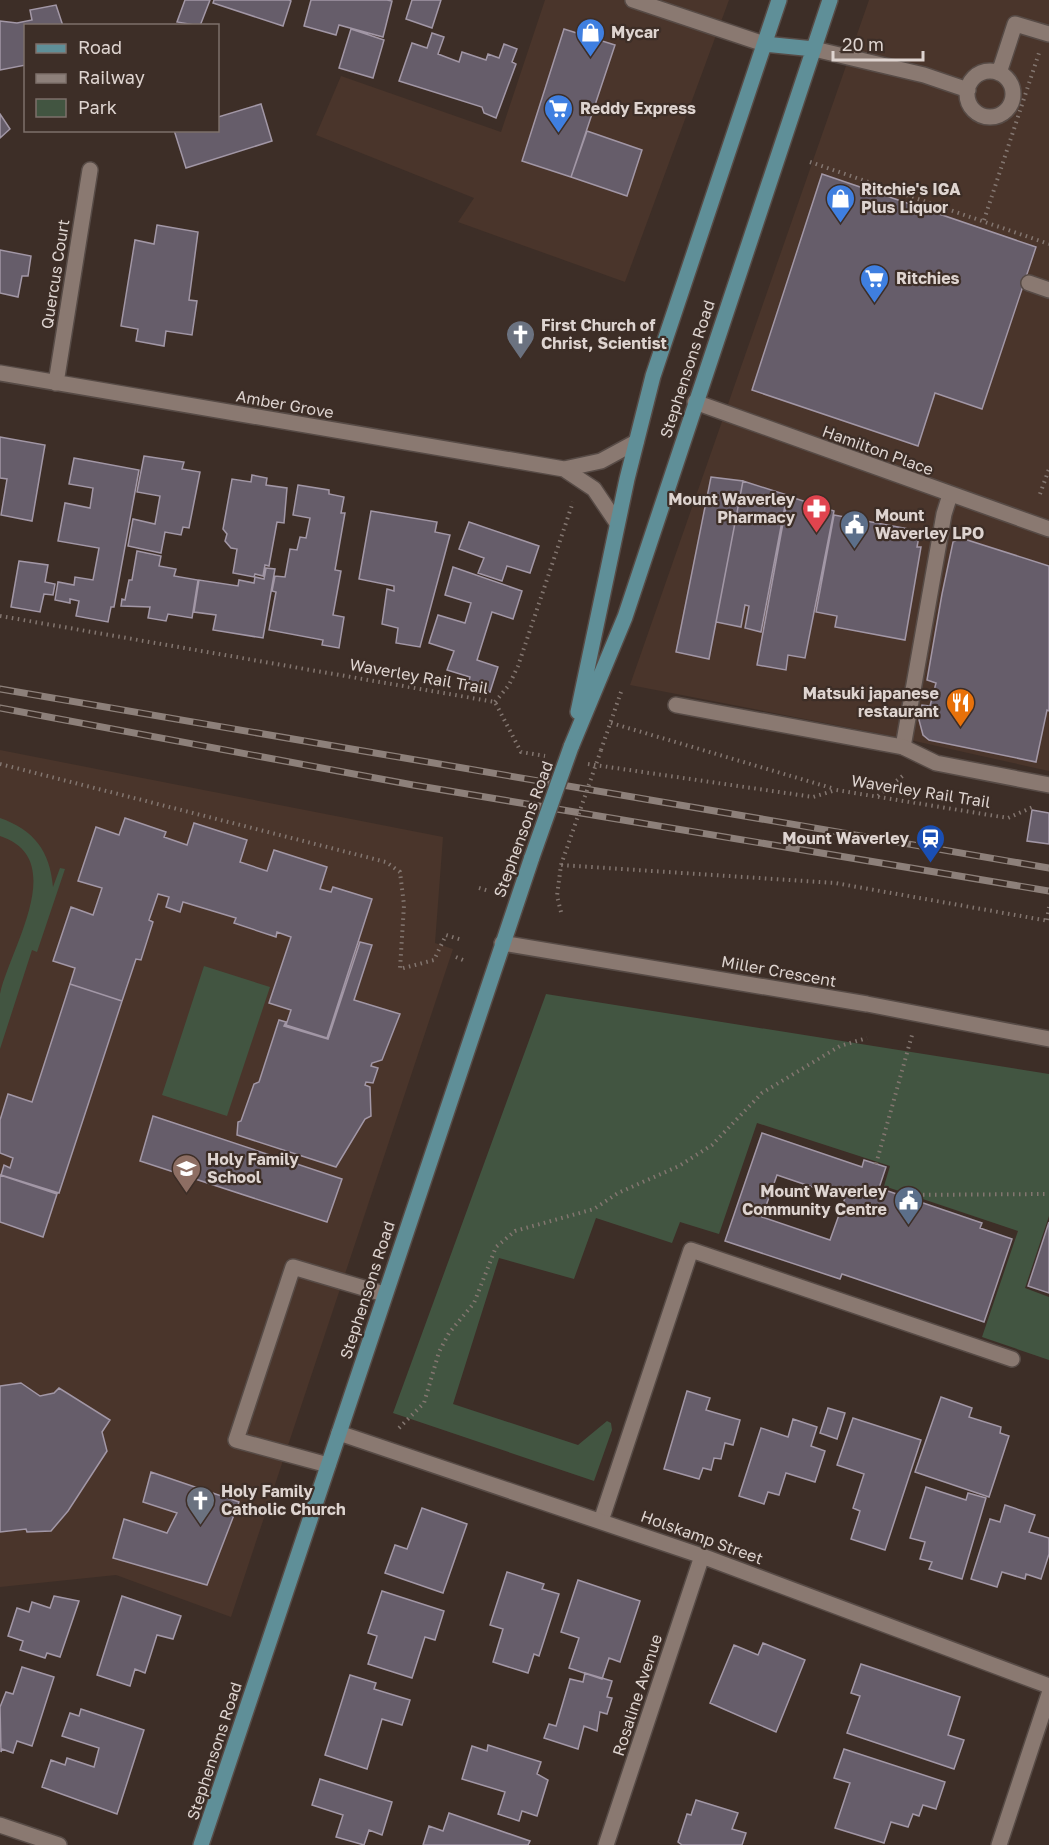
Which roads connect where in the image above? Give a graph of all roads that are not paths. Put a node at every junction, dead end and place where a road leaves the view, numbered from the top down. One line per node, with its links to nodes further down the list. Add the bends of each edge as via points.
1 (633, 0): 5 (street)
2 (779, 0): 5 (main road, Stephensons Road)
3 (830, 0): 6 (main road, Stephensons Road)
4 (1047, 34): 7 (street, via 1015,24)
5 (764, 44): 6 (main road); 15 (main road, Stephensons Road, via 653,376)
6 (814, 49): 8 (street, via 924,75); 14 (main road, Stephensons Road)
7 (999, 74): 8 (street, via 983,73 971,82); 8 (street, via 1006,78 1013,92 1013,101 1004,113 986,117 979,114 969,101)
8 (968, 90)
9 (90, 170): 13 (street, Quercus Court)
10 (1029, 283): 11 (street)
11 (1049, 290)
12 (0, 374): 13 (street, Amber Grove)
13 (56, 383): 16 (street, Amber Grove)
14 (695, 402): 17 (street, Hamilton Place); 21 (main road, Stephensons Road, via 625,617)
15 (636, 442): 16 (street, Amber Grove, via 601,461); 18 (main road, Stephensons Road)
16 (564, 469): 18 (street, Amber Grove, via 594,489)
17 (950, 495): 19 (street, Hamilton Place); 22 (street)
18 (617, 523): 21 (main road, Stephensons Road)
19 (1049, 529)
20 (676, 705): 22 (street)
21 (571, 747): 24 (main road, Stephensons Road, bridge)
22 (903, 747): 23 (street, via 936,763)
23 (1049, 785)
24 (502, 943): 25 (street, Miller Crescent); 26 (main road, Stephensons Road)
25 (1049, 1039)
26 (384, 1294): 28 (main road, Stephensons Road); 29 (street, via 293,1267 236,1440)
27 (1012, 1359): 30 (street, via 691,1250)
28 (339, 1433): 29 (main road, Stephensons Road); 30 (street, Holskamp Street)
29 (328, 1464): 36 (main road, Stephensons Road)
30 (601, 1521): 31 (street, Holskamp Street)
31 (702, 1556): 32 (street, Holskamp Street); 37 (street, Rosaline Avenue)
32 (1049, 1686)
33 (1049, 1694): 38 (street)
34 (0, 1825): 35 (street)
35 (59, 1845)
36 (201, 1845)
37 (606, 1845)
38 (999, 1845)

